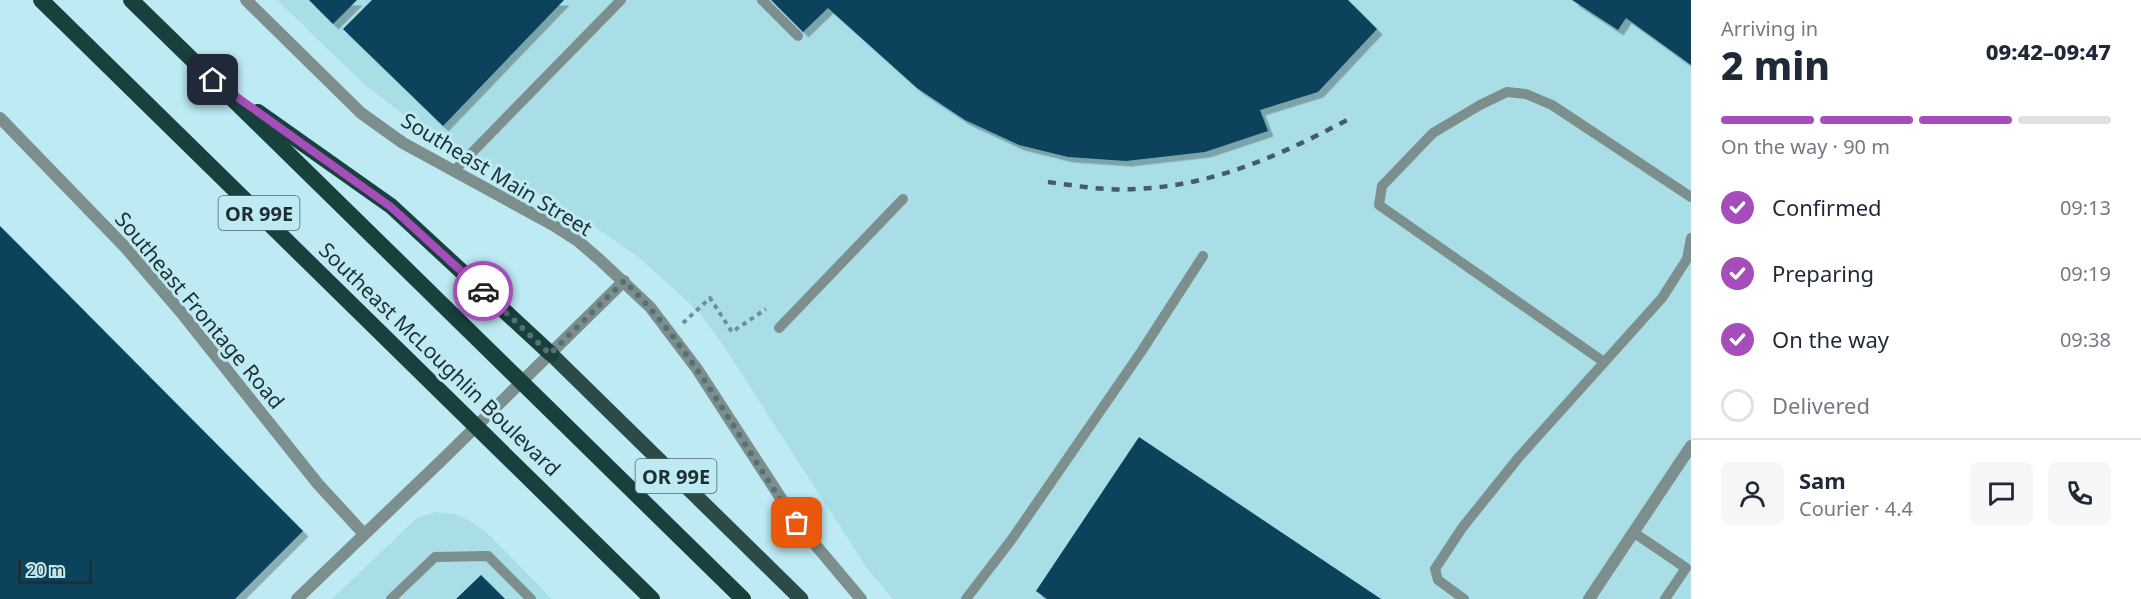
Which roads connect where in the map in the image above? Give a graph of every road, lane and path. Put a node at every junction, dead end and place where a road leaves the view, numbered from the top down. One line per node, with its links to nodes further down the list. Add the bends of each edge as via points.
1 (41, 0): 21 (highway, Southeast McLoughlin Boulevard / OR 99E)
2 (131, 0): 7 (highway, OR 99E)
3 (246, 0): 9 (street, Southeast Main Street, via 361,112 403,143)
4 (621, 0): 9 (lane)
5 (762, 0): 6 (lane)
6 (798, 36)
7 (213, 80): 18 (highway, OR 99E, via 391,207); 20 (highway)
8 (0, 118): 24 (street, Southeast Frontage Road, via 124,246 312,477)
9 (454, 171): 14 (street, Southeast Main Street, via 578,241)
10 (1691, 197): 19 (lane, via 1552,105 1526,94 1506,92 1433,133 1382,186 1379,205)
11 (903, 199): 16 (lane)
12 (1691, 238): 19 (lane, via 1687,259 1672,285)
13 (1203, 256): 32 (lane, via 1141,352)
14 (624, 281): 17 (street, Southeast Main Street); 18 (street)
15 (766, 309): 17 (path, via 732,332 710,298)
16 (779, 328)
17 (672, 334): 31 (street, Southeast Main Street, via 790,514)
18 (550, 354): 20 (street); 30 (main road, OR 99E)
19 (1604, 362): 33 (lane, via 1519,457 1435,569 1438,580)
20 (522, 382): 21 (street); 29 (highway)
21 (476, 426): 24 (street); 28 (highway, Southeast McLoughlin Boulevard / OR 99E)
22 (1691, 446): 23 (street)
23 (1633, 532): 34 (street); 35 (lane, via 1686,568)
24 (364, 534): 25 (street)
25 (297, 599)
26 (391, 599): 27 (lane, via 435,557 488,556)
27 (531, 599)
28 (652, 599)
29 (743, 599)
30 (801, 599)
31 (861, 599)
32 (966, 599)
33 (1464, 599)
34 (1589, 599)
35 (1665, 599)

